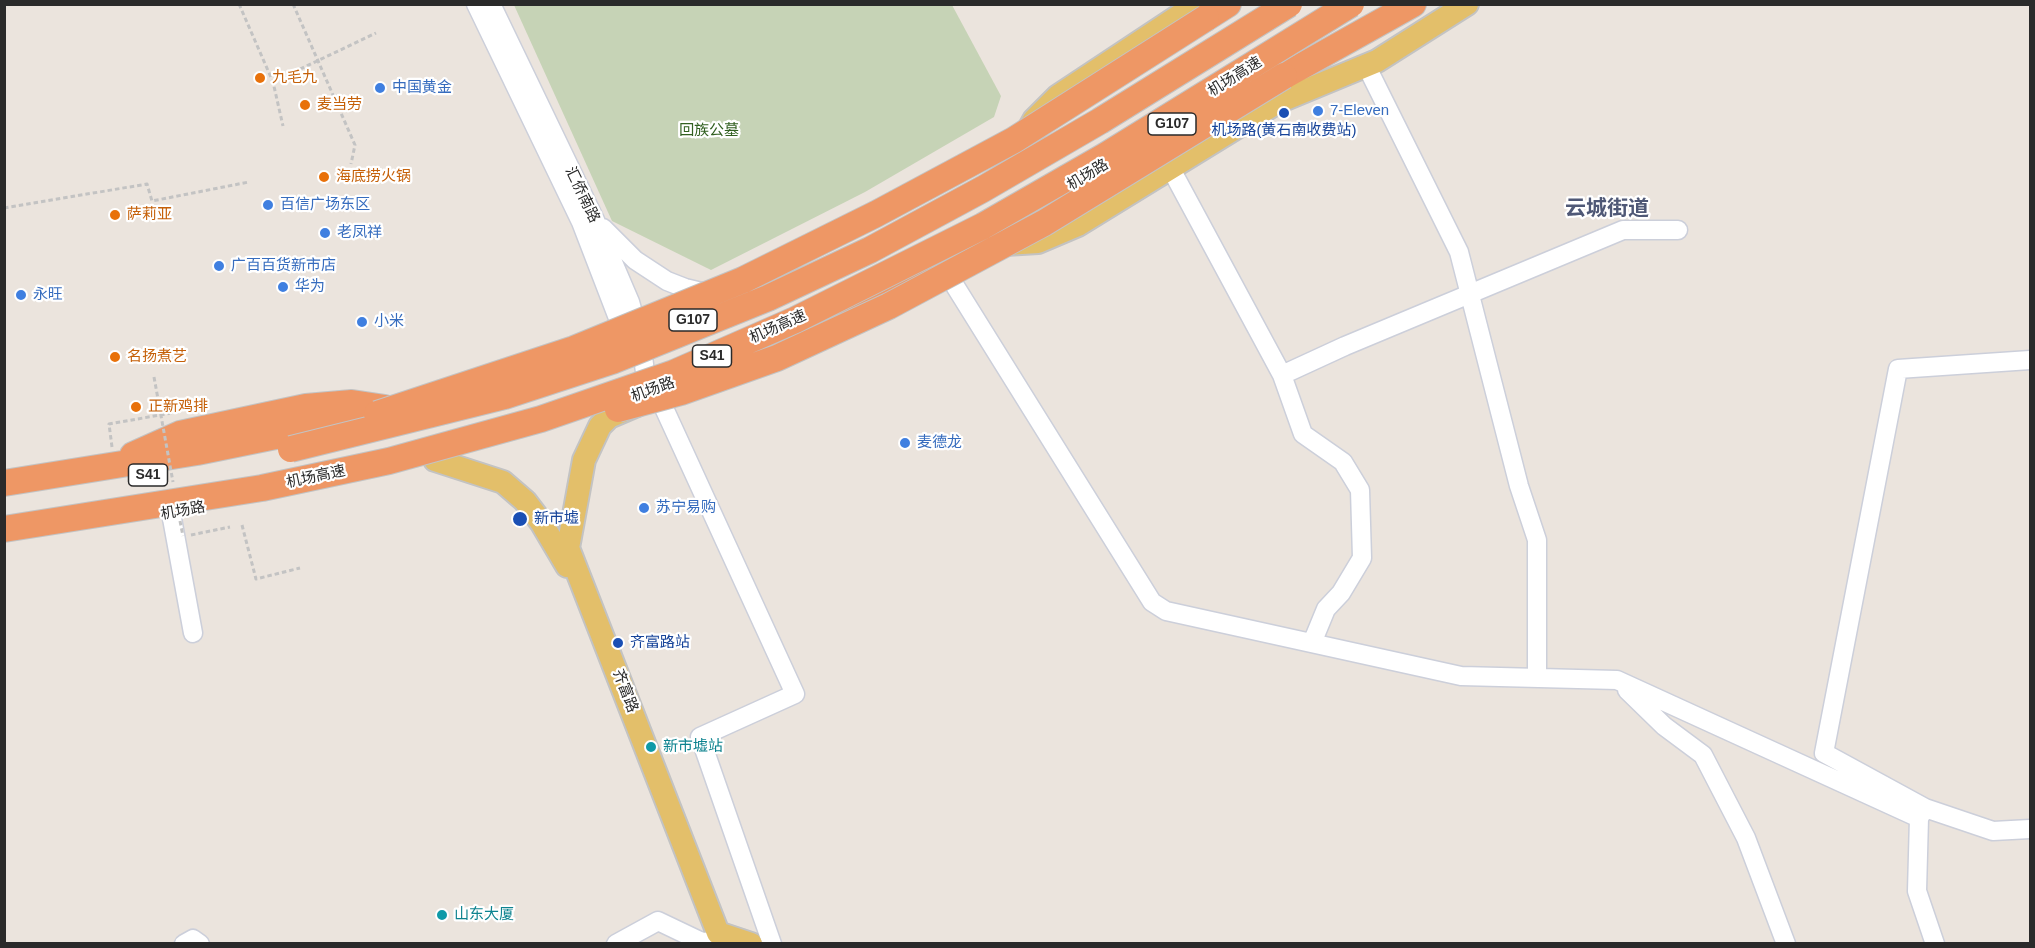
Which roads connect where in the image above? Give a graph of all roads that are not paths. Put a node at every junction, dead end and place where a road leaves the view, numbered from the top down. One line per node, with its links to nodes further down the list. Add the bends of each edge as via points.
1 (476, 4): 20 (street, 汇侨南路)
2 (491, 4): 14 (street, 汇侨南路)
3 (1228, 4): 10 (highway)
4 (1274, 4): 12 (highway)
5 (1289, 4): 24 (highway, 机场高速 / S41, bridge, via 1100,122 983,189 870,250 768,298 667,341 526,389)
6 (1351, 4): 26 (highway, 机场高速 / S41, bridge, via 1039,194 795,320 604,398 485,436)
7 (1364, 4): 16 (highway, 机场路 / G107)
8 (1413, 4): 26 (highway, bridge, via 1284,76 1044,223 819,340 655,399)
9 (1467, 4): 11 (main road)
10 (1202, 11): 12 (main road, via 1058,96 1034,120); 24 (highway, bridge, via 1014,140 743,280 626,330 520,369 398,406)
11 (1366, 65): 13 (main road, via 1278,102); 18 (street, via 1459,252)
12 (1007, 168): 19 (highway, via 882,235)
13 (1171, 169): 16 (main road, via 1056,236 1019,244); 22 (street)
14 (595, 220): 19 (street, via 635,260 668,281); 20 (street, 汇侨南路, via 630,302)
15 (1678, 230): 18 (street, via 1623,230)
16 (977, 241): 17 (highway, 机场路)
17 (939, 261): 23 (highway, 机场路, via 815,325); 33 (street, via 1152,602 1166,611)
18 (1470, 294): 22 (street); 34 (street, via 1519,486 1537,540)
19 (744, 300): 20 (highway, G107)
20 (634, 343): 23 (street, 汇侨南路); 27 (highway, via 513,381 397,411 352,403 306,407 180,434 114,467)
21 (2031, 360): 36 (street, via 1899,369 1824,753)
22 (1282, 375): 33 (street, via 1303,434 1343,462 1360,490 1362,558 1341,593 1326,609)
23 (651, 394): 25 (highway, 机场路); 38 (main road, 齐富路, via 600,426 579,475 568,548); 43 (street, via 795,694 700,737)
24 (291, 449): 28 (highway, 机场高速 / S41, via 188,469)
25 (435, 460): 29 (highway, 机场路, via 272,495); 38 (main road, 齐富路, via 503,482 525,501 561,553)
26 (389, 461): 30 (highway, 机场高速 / S41, bridge, via 262,489)
27 (4, 483)
28 (4, 496)
29 (175, 507): 31 (highway, 机场路); 32 (street)
30 (4, 529)
31 (4, 538)
32 (193, 633)
33 (1312, 643): 34 (street, via 1461,676)
34 (1537, 678): 35 (street)
35 (1617, 680): 36 (street); 44 (street, via 1664,726 1703,755 1746,838)
36 (1922, 813): 37 (street, via 1993,831); 45 (street, via 1917,891)
37 (2031, 829)
38 (718, 939): 41 (street, via 702,942 658,921); 42 (main road)
39 (184, 944): 40 (street, via 193,939)
40 (200, 944)
41 (616, 944)
42 (751, 944)
43 (772, 944)
44 (1786, 944)
45 (1935, 944)

